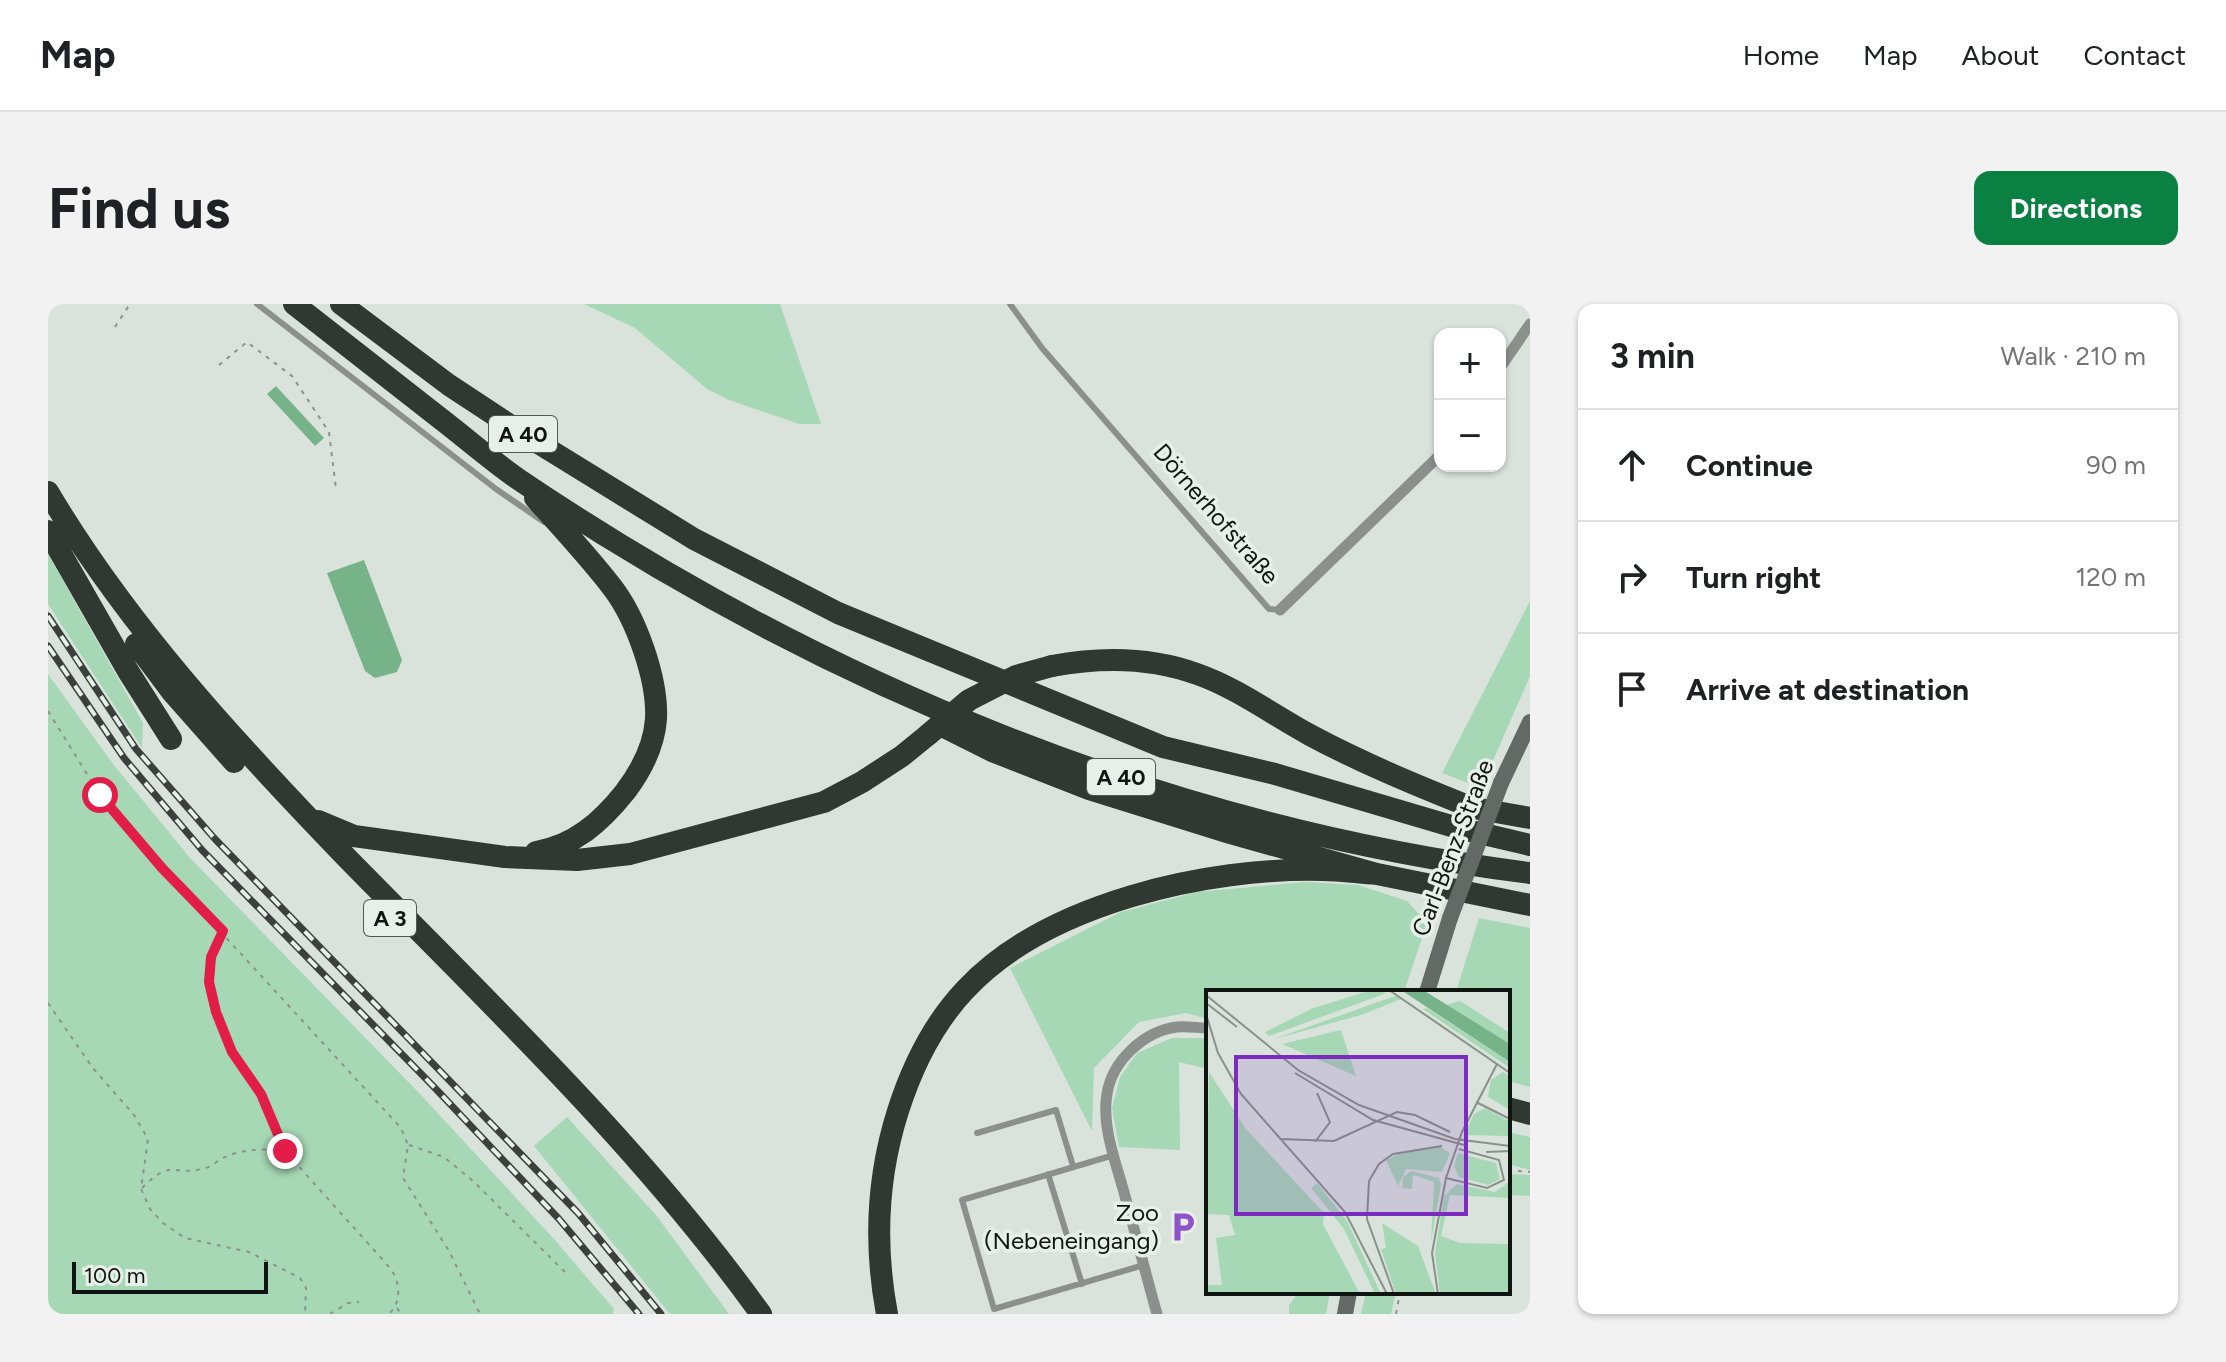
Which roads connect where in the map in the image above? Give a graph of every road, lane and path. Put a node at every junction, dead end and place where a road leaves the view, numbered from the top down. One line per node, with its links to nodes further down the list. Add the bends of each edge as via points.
1 (130, 304): 7 (path)
2 (257, 304): 16 (lane, via 496,489)
3 (294, 304): 11 (highway, A 40)
4 (341, 304): 22 (highway, A 40, via 522,433 694,539 838,613 1163,747)
5 (1010, 304): 17 (lane, Dörnerhofstraße, via 1042,348 1269,609)
6 (1530, 324): 8 (street)
7 (115, 327)
8 (1506, 359)
9 (219, 365): 12 (path, via 247,342 292,376 329,432)
10 (1434, 461): 17 (street, Dörnerhofstraße)
11 (515, 477): 16 (highway); 18 (highway, A 40, via 636,555)
12 (336, 489)
13 (48, 492): 24 (highway, A 3, via 125,608 258,767)
14 (48, 514): 60 (highway, A 3, via 172,692 241,770 553,1086 676,1224)
15 (48, 531): 21 (highway)
16 (575, 543): 27 (highway, via 614,589 638,636 656,721 650,747 629,785)
17 (1280, 610)
18 (807, 650): 28 (highway, A 40, via 932,708 1216,808 1433,860); 29 (highway, via 856,683 992,751 1075,784)
19 (48, 711): 31 (path, via 100,795)
20 (1530, 722): 32 (main road, Carl-Benz-Straße, bridge, via 1501,783)
21 (171, 739)
22 (1275, 774): 23 (highway); 26 (highway, A 40)
23 (1473, 808): 25 (highway); 27 (highway, bridge, via 1311,736 1197,674 1160,664 1083,660 1016,676 969,700 906,759 824,802 630,854)
24 (306, 816): 27 (highway, via 354,836 526,859); 61 (highway, A 3, via 557,1071 685,1216)
25 (1530, 818)
26 (1530, 845)
27 (573, 851)
28 (1530, 873)
29 (1377, 874): 30 (highway); 62 (highway, via 1284,871 1156,888 1056,925 979,976 951,1006 923,1050 890,1139 878,1217)
30 (1530, 905)
31 (223, 931): 40 (path, via 401,1128); 41 (path, via 211,957 209,982 216,1012)
32 (1428, 990)
33 (48, 1003): 47 (path, via 148,1139)
34 (1206, 1028): 42 (street, via 1177,1027 1154,1034 1127,1053 1106,1095)
35 (1510, 1109): 36 (highway)
36 (1530, 1114)
37 (1510, 1123): 38 (highway)
38 (1530, 1128)
39 (977, 1133): 43 (lane, via 1056,1110)
40 (408, 1145): 49 (path, via 444,1157); 59 (path, via 403,1178 449,1251)
41 (285, 1151): 47 (path, via 248,1151 206,1168 159,1171); 54 (path, via 391,1269)
42 (1114, 1155): 43 (lane); 48 (street)
43 (1073, 1166): 46 (lane)
44 (1510, 1170): 45 (path)
45 (1530, 1172)
46 (1048, 1174): 50 (lane); 50 (lane, via 962,1200 994,1309)
47 (141, 1189): 55 (path, via 150,1209 185,1238 249,1252 300,1278 306,1288)
48 (1144, 1265): 50 (lane); 63 (street)
49 (567, 1274)
50 (1082, 1284)
51 (1349, 1294): 64 (main road)
52 (1400, 1294): 65 (path)
53 (359, 1302): 56 (path)
54 (397, 1308): 57 (path); 58 (path)
55 (305, 1314)
56 (330, 1314)
57 (389, 1314)
58 (401, 1314)
59 (480, 1314)
60 (745, 1314)
61 (761, 1314)
62 (887, 1314)
63 (1157, 1314)
64 (1345, 1314)
65 (1396, 1314)

